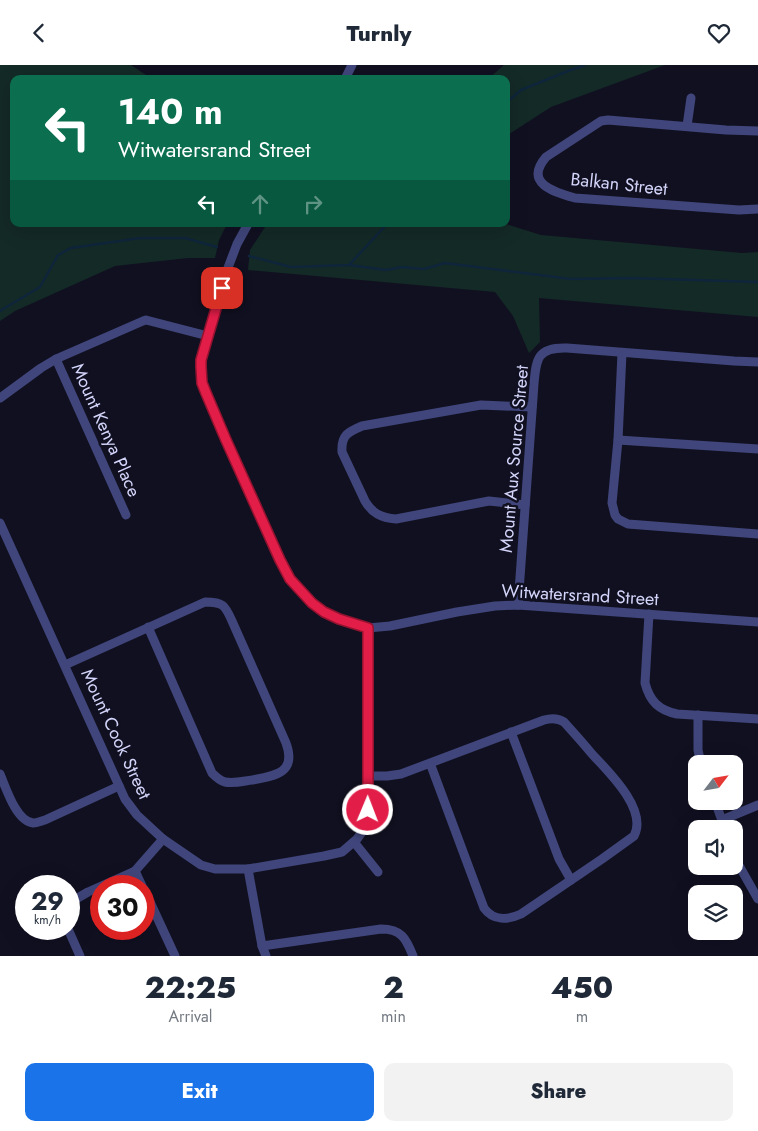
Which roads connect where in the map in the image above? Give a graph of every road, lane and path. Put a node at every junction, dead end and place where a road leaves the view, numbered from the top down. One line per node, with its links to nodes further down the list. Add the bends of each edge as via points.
1 (691, 98): 2 (street)
2 (687, 126): 3 (street, Balkan Street); 4 (street, Balkan Street, via 601,121 546,157 539,167 539,178 546,188 574,198 739,211)
3 (758, 131)
4 (758, 209)
5 (246, 227): 6 (street, Witwatersrand Street, via 229,265)
6 (208, 336): 8 (street, via 143,321); 22 (street, Witwatersrand Street, via 201,360 202,383 290,579 324,612)
7 (622, 353): 9 (street, Mount Aux Source Street); 11 (street, Mount Aux Source Street, via 567,348 547,350 539,358 535,370); 12 (street)
8 (56, 359): 10 (street); 15 (street, Mount Kenya Place)
9 (758, 362)
10 (0, 398)
11 (532, 407): 14 (street, Mount Aux Source Street); 14 (street, via 481,405 362,426 346,435 342,446 369,508 389,519 489,501)
12 (618, 440): 13 (street); 17 (street, via 612,503 615,515 623,522)
13 (758, 449)
14 (525, 505): 18 (street, Mount Aux Source Street)
15 (126, 515)
16 (0, 523): 23 (street, Mount Cook Street)
17 (758, 534)
18 (518, 605): 19 (street, Witwatersrand Street); 22 (street, Witwatersrand Street)
19 (649, 614): 20 (street, Witwatersrand Street); 24 (street, via 647,693 667,712)
20 (758, 622)
21 (148, 627): 21 (street, via 205,602 218,603 226,608 289,752 288,764 282,772 234,783 223,781 212,773); 23 (street)
22 (368, 628): 30 (street)
23 (65, 665): 31 (street, Mount Cook Street)
24 (698, 715): 25 (street); 27 (street)
25 (758, 719)
26 (511, 732): 28 (street); 41 (street, via 556,852); 41 (street, via 549,718 564,722 625,793 635,813 637,831 634,836)
27 (699, 755)
28 (430, 763): 30 (street, via 401,774); 41 (street, via 487,912 502,919 514,917)
29 (0, 775): 31 (street, via 16,811 34,823)
30 (369, 776): 35 (street, via 365,827)
31 (119, 786): 34 (street, Mount Cook Street, via 136,815)
32 (758, 805): 33 (street)
33 (731, 820)
34 (163, 839): 36 (street, Mount Cook Street, via 201,865 215,869); 37 (street)
35 (354, 842): 36 (street, Mount Cook Street, via 342,851 324,856); 38 (street)
36 (248, 869): 46 (street)
37 (136, 871): 40 (street); 42 (street)
38 (378, 872)
39 (743, 873): 43 (street)
40 (138, 875)
41 (571, 880)
42 (80, 897)
43 (758, 899)
44 (155, 914): 48 (street)
45 (73, 940): 47 (street)
46 (262, 946): 49 (street); 50 (street, via 389,929 403,935)
47 (80, 956)
48 (174, 956)
49 (266, 956)
50 (413, 956)

